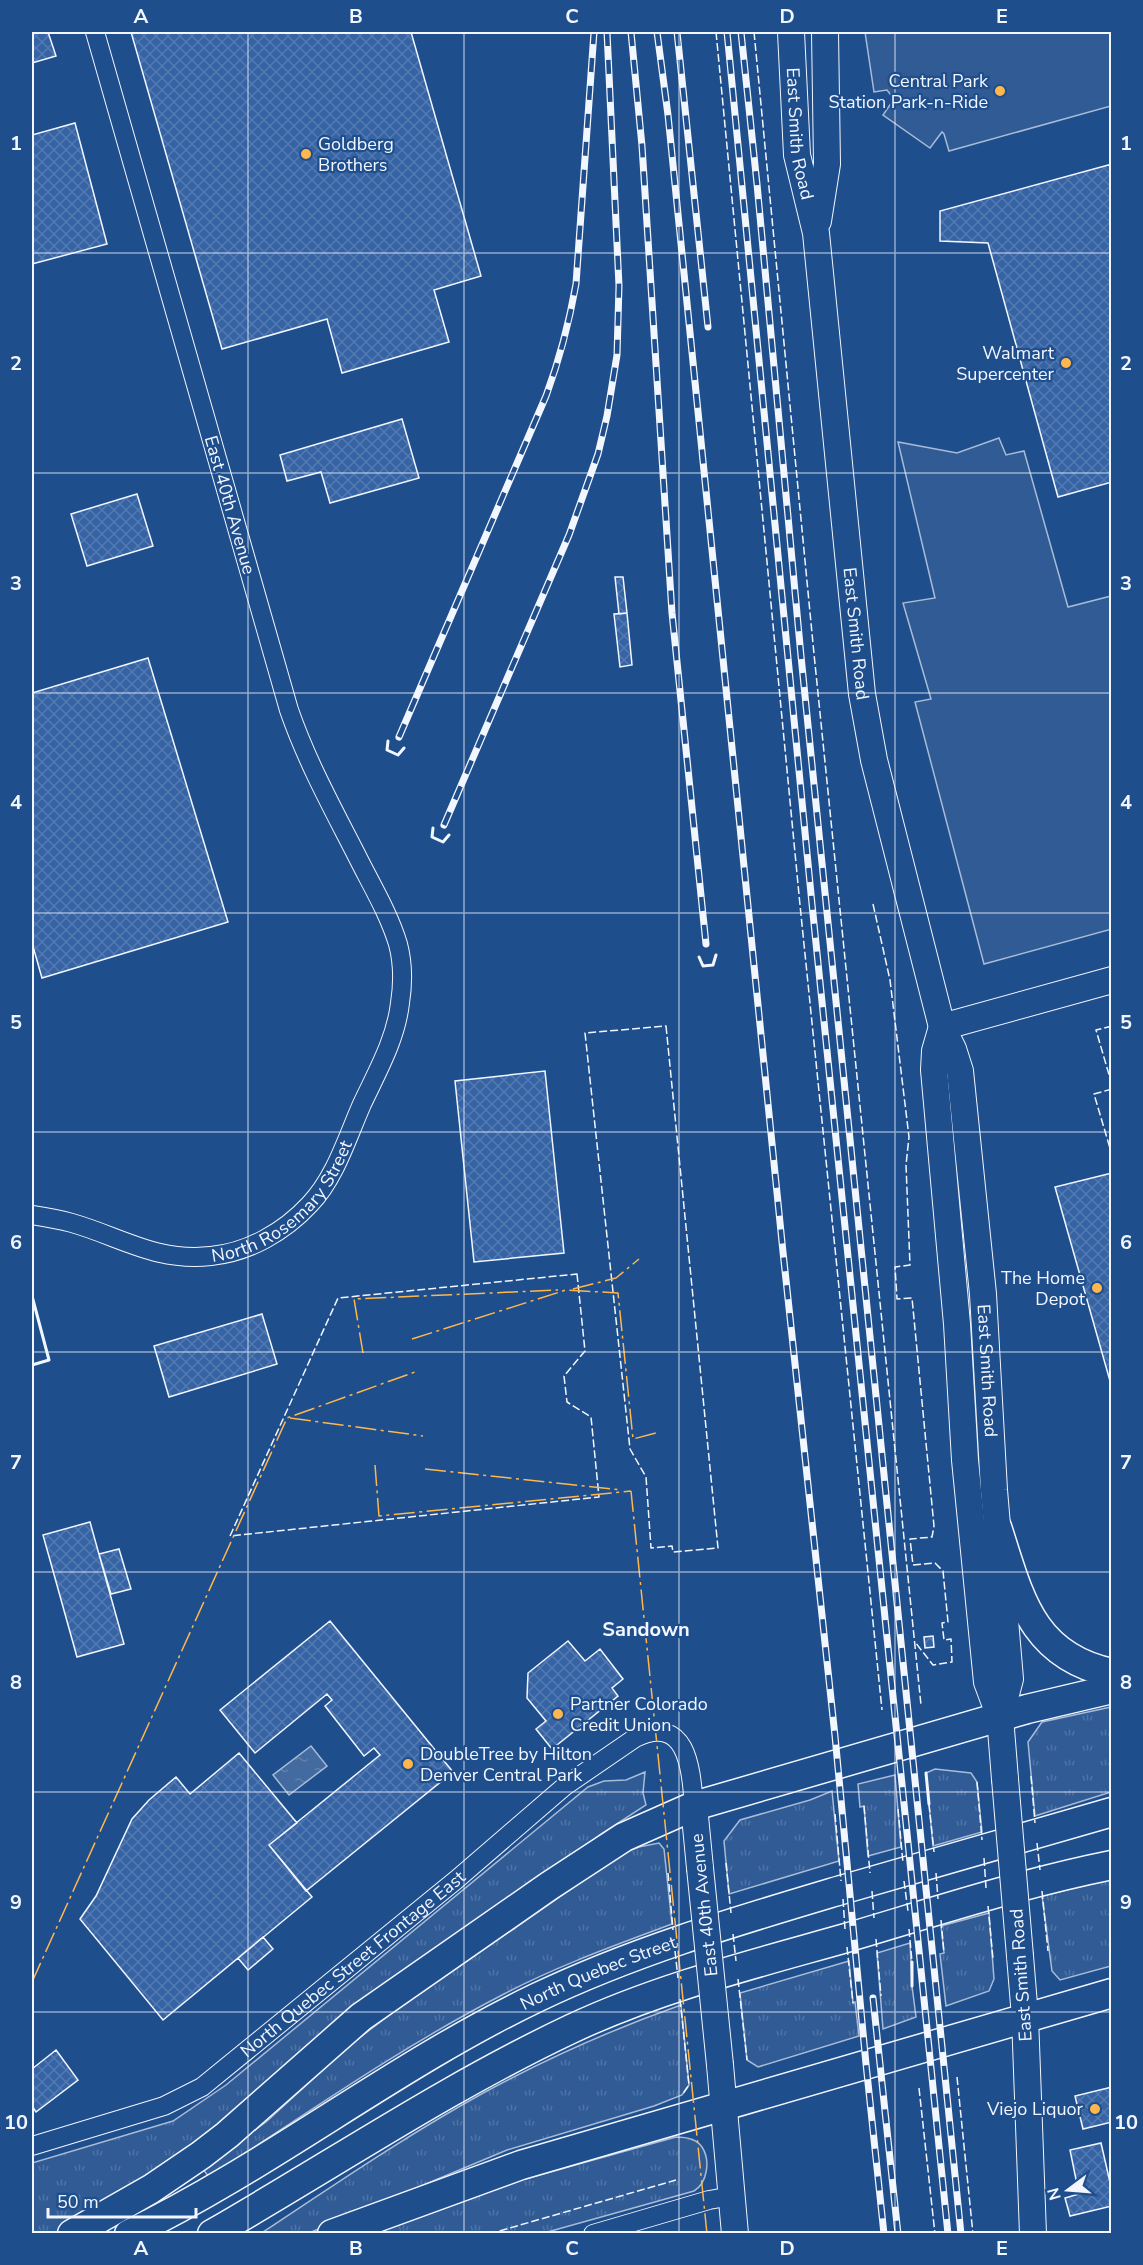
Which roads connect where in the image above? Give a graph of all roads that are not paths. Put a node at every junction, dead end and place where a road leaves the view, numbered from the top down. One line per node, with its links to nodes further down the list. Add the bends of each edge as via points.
1 (95, 32): 5 (street, East 40th Avenue, via 289,710 311,765 379,899 398,945)
2 (791, 32): 4 (street, East Smith Road, via 797,155)
3 (825, 32): 4 (street, East Smith Road, via 827,164)
4 (816, 233): 7 (street, East Smith Road, via 862,694 874,760)
5 (401, 964): 8 (street, North Rosemary Street, via 400,1004 394,1033 333,1170 311,1203 274,1234 226,1254 180,1256 142,1250 72,1223)
6 (1112, 980): 7 (street)
7 (942, 1027): 9 (street, East Smith Road, via 960,1071 974,1194); 12 (street, East Smith Road, via 934,1070 965,1460 987,1682)
8 (32, 1215)
9 (997, 1527): 10 (main road, via 1034,1625 1060,1651); 12 (street, East Smith Road, via 1010,1679)
10 (1112, 1673)
11 (1112, 1689): 12 (main road)
12 (1000, 1717): 14 (main road); 18 (street, East Smith Road, bridge)
13 (648, 1732): 14 (street, East 40th Avenue, via 662,1731 680,1743 691,1772); 20 (street, North Quebec Street Frontage East, via 627,1742 565,1786 202,2087 154,2110)
14 (694, 1806): 19 (street, East 40th Avenue, bridge); 22 (main road, via 624,1837 466,1942 361,2017 201,2156)
15 (1112, 1812): 23 (main road, North Quebec Street, via 771,1911 590,1973 456,2040 216,2188)
16 (1112, 1865): 24 (main road, via 1056,1877 753,1965 612,2012 461,2086)
17 (1112, 1993): 18 (main road)
18 (1025, 2018): 19 (main road); 28 (street, East Smith Road)
19 (724, 2106): 21 (street, East 40th Avenue); 25 (main road, via 521,2165)
20 (32, 2146)
21 (732, 2196): 26 (street); 27 (street, East 40th Avenue)
22 (72, 2234)
23 (129, 2234)
24 (212, 2234)
25 (332, 2234)
26 (593, 2234)
27 (735, 2234)
28 (1033, 2234)

